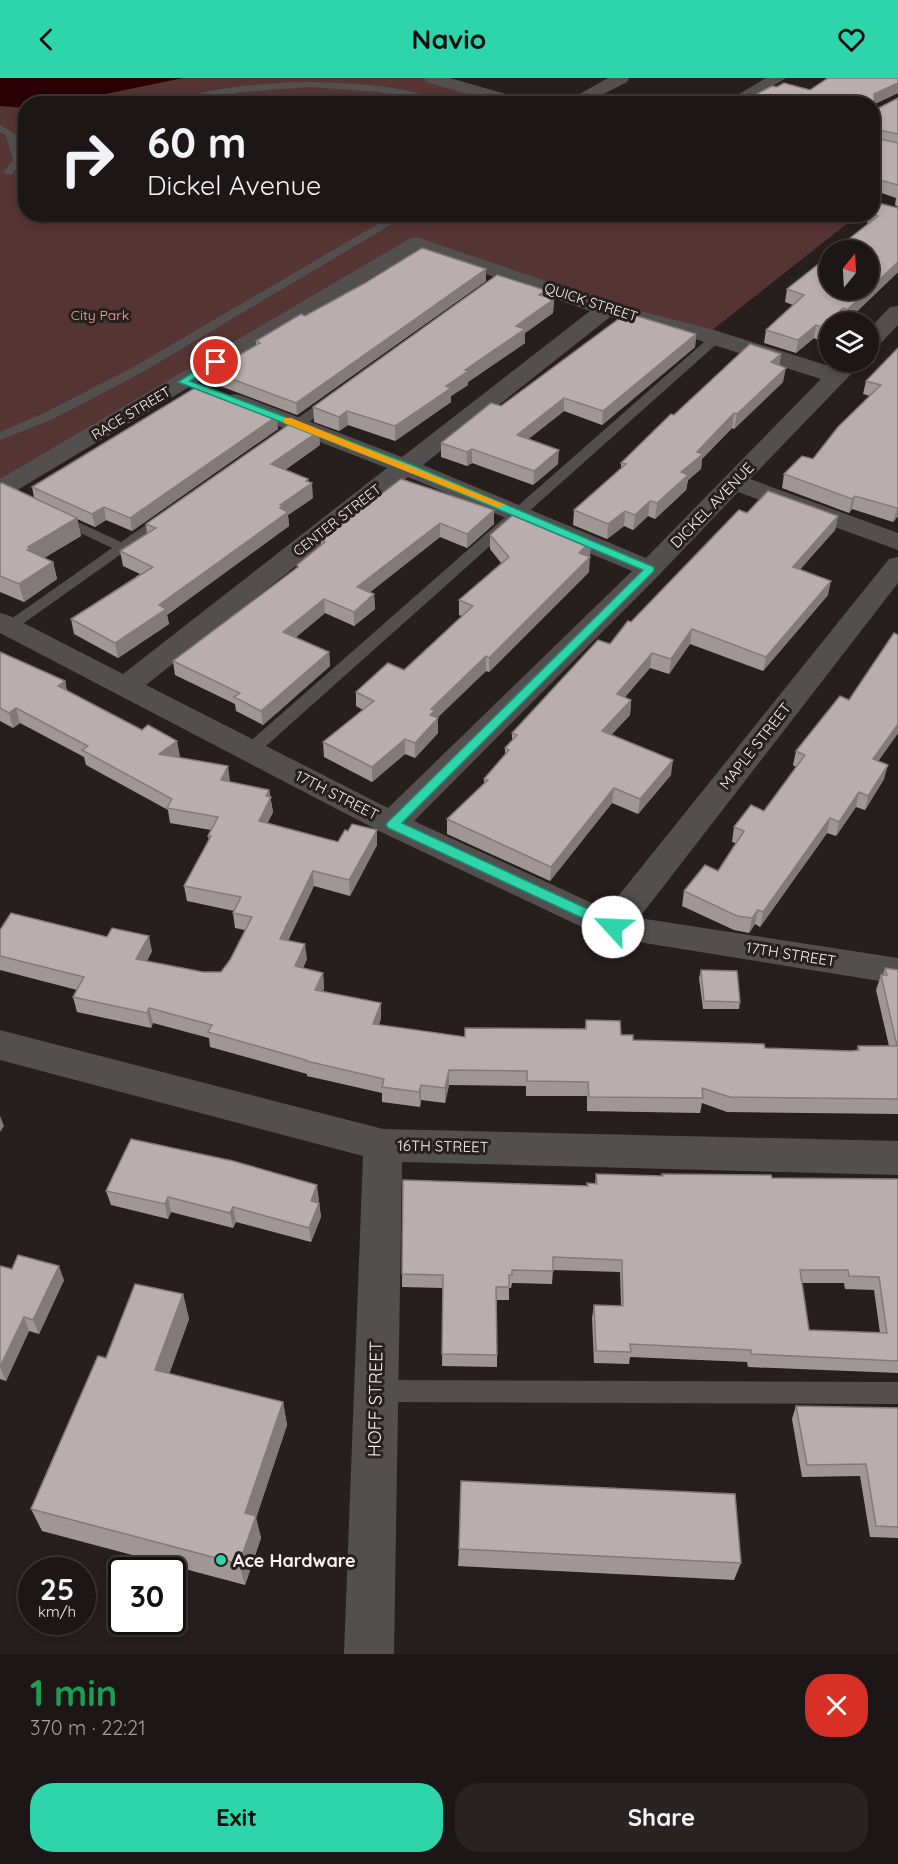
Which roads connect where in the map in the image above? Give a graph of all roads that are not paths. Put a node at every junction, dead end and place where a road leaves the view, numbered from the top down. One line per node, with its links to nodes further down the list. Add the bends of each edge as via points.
1 (374, 78): 6 (lane)
2 (432, 78): 9 (street)
3 (621, 78): 10 (street)
4 (778, 78): 11 (street)
5 (238, 81): 6 (lane, via 358,81); 7 (lane)
6 (397, 88): 8 (lane)
7 (199, 96)
8 (420, 96)
9 (494, 96)
10 (586, 96)
11 (745, 96)
12 (0, 128): 13 (lane)
13 (10, 134): 14 (lane); 15 (lane, via 18,160)
14 (18, 134)
15 (4, 173)
16 (880, 209): 17 (street)
17 (898, 214)
18 (390, 222): 32 (lane, via 156,362)
19 (416, 243): 20 (street, QUICK STREET); 28 (street, RACE STREET)
20 (505, 274): 21 (lane); 22 (street, QUICK STREET)
21 (487, 287)
22 (606, 309): 25 (street, QUICK STREET); 35 (street, CENTER STREET)
23 (898, 312): 24 (street)
24 (879, 332)
25 (716, 338): 26 (street, QUICK STREET); 40 (lane)
26 (819, 363)
27 (840, 372): 36 (street, DICKEL AVENUE)
28 (183, 382): 31 (street); 37 (street, RACE STREET)
29 (340, 392): 31 (lane)
30 (0, 419): 32 (lane)
31 (298, 424): 34 (lane); 35 (street)
32 (25, 427): 33 (lane)
33 (0, 436)
34 (271, 444)
35 (406, 466): 40 (street); 46 (street, CENTER STREET)
36 (734, 482): 41 (street); 44 (street, DICKEL AVENUE)
37 (6, 493)
38 (179, 509): 42 (lane)
39 (45, 511): 42 (lane)
40 (518, 512): 44 (street); 47 (lane)
41 (898, 542)
42 (123, 548): 45 (lane)
43 (898, 565): 49 (street, MAPLE STREET)
44 (650, 569): 48 (street, DICKEL AVENUE)
45 (5, 625): 46 (street, 17TH STREET)
46 (125, 687): 47 (street, 17TH STREET)
47 (251, 750): 48 (street, 17TH STREET)
48 (392, 824): 49 (street, 17TH STREET)
49 (613, 927): 50 (street, 17TH STREET)
50 (896, 967)
51 (0, 1045): 52 (street, 16TH STREET)
52 (383, 1145): 53 (street, 16TH STREET); 54 (street, HOFF STREET)
53 (898, 1158)
54 (375, 1391): 55 (lane); 56 (street, HOFF STREET)
55 (898, 1393)
56 (369, 1654)

